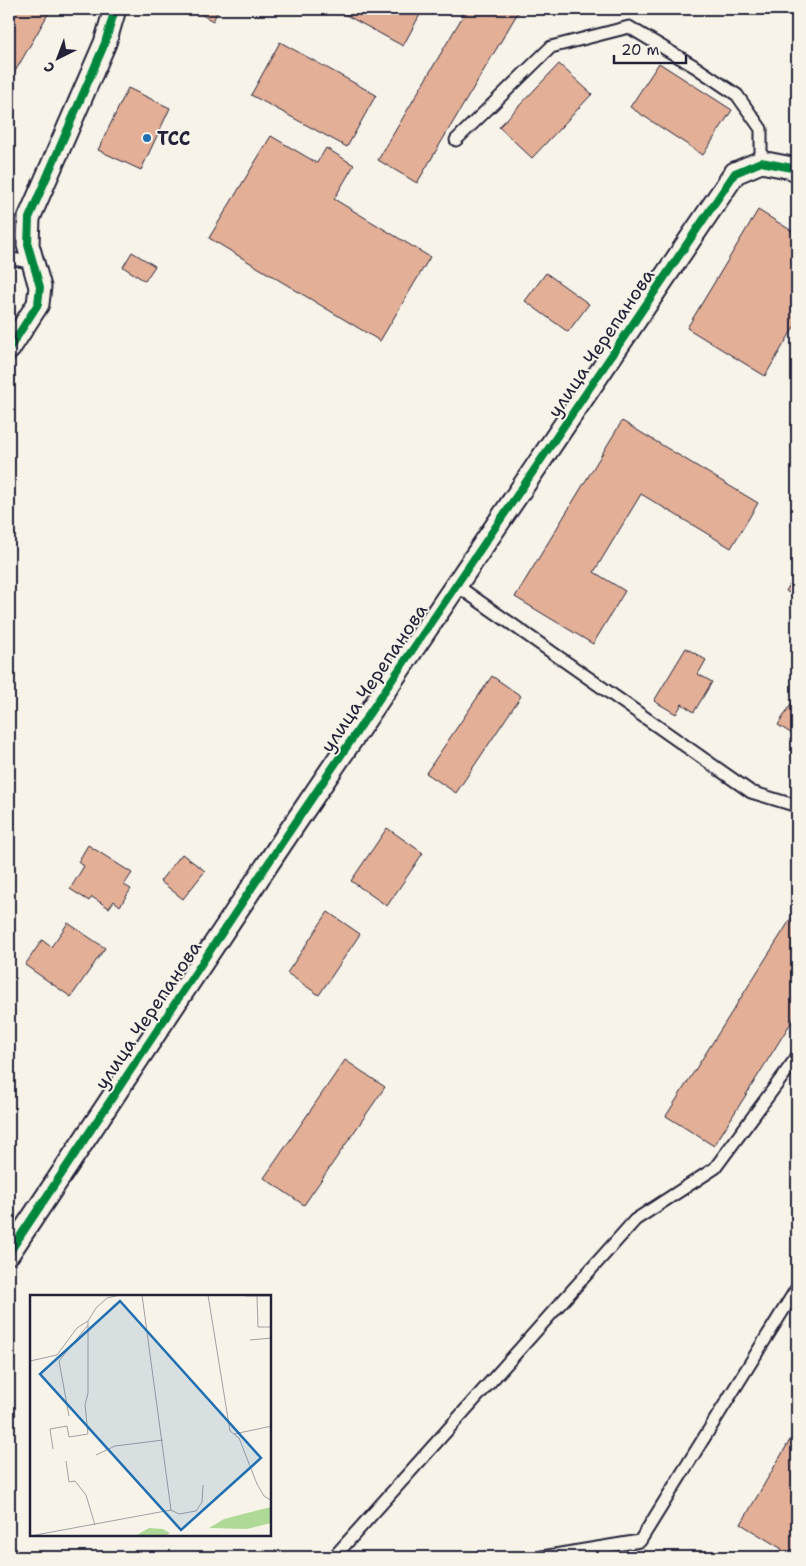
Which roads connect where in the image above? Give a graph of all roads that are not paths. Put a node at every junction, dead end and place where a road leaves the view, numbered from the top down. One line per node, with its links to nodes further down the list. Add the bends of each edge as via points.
1 (115, 9): 6 (street, via 105,43 29,218 28,244)
2 (456, 140): 3 (lane, via 551,47 629,27 737,95 761,128)
3 (761, 162): 4 (street); 8 (street, улица Черепанова, via 735,173)
4 (795, 170)
5 (9, 258): 6 (lane)
6 (32, 263): 7 (street, via 40,287 38,304)
7 (9, 349)
8 (456, 585): 9 (lane, via 751,792); 11 (street, улица Черепанова)
9 (797, 806)
10 (797, 1057): 13 (lane, via 715,1168 635,1220)
11 (9, 1253)
12 (797, 1288): 14 (lane, via 640,1541)
13 (334, 1557)
14 (542, 1557)

